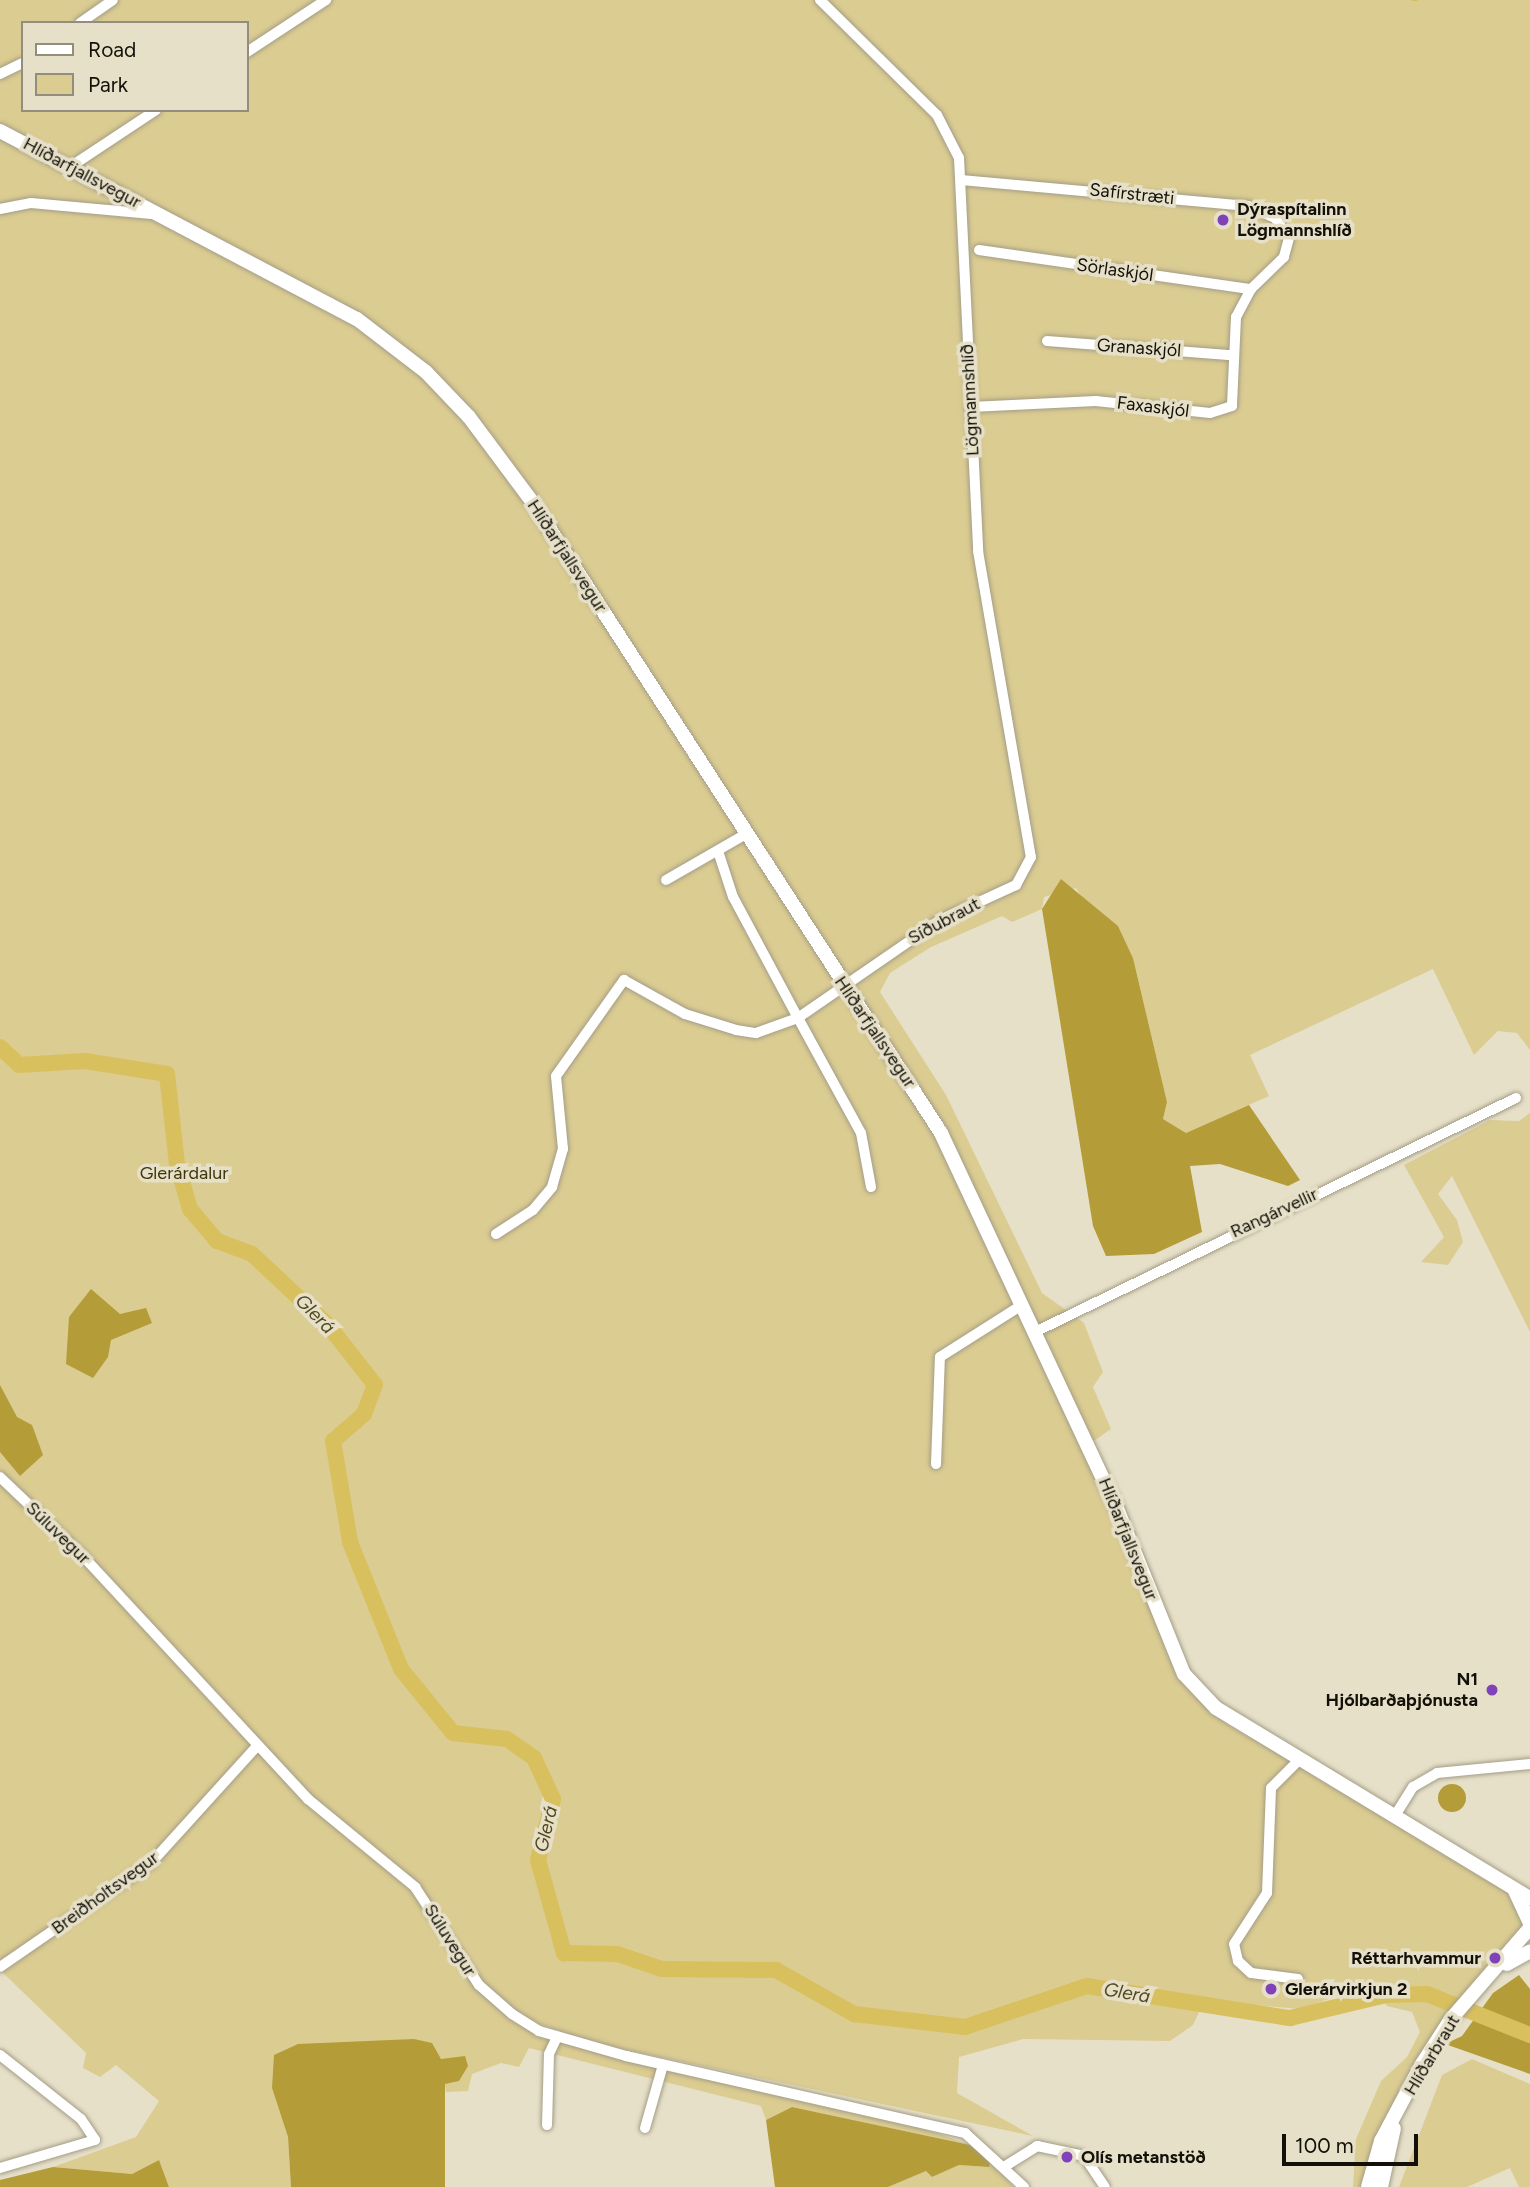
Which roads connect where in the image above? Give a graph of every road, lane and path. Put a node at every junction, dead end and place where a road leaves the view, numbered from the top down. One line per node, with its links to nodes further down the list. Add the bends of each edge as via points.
1 (113, 0): 4 (street)
2 (326, 0): 5 (street)
3 (820, 0): 11 (street, Lögmannshlíð, via 937,115 953,143)
4 (83, 21)
5 (248, 50)
6 (21, 64): 7 (street)
7 (0, 74)
8 (153, 112): 10 (street)
9 (0, 131): 10 (main road, Hlíðarfjallsvegur)
10 (70, 166): 13 (main road, Hlíðarfjallsvegur)
11 (961, 180): 14 (street, Safírstræti, via 1248,206 1275,218); 19 (street, Lögmannshlíð)
12 (0, 209): 13 (street, Hlíðarfjallsvegur, via 31,203)
13 (163, 215): 20 (main road, Hlíðarfjallsvegur, via 357,319 450,395 533,503)
14 (1289, 238): 16 (street, Faxaskjól, via 1284,257)
15 (979, 250): 16 (street, Sörlaskjól)
16 (1251, 289): 18 (street, Faxaskjól, via 1236,317)
17 (1047, 341): 18 (street, Granaskjól)
18 (1231, 355): 19 (street, Faxaskjól, via 1232,406 1210,414 1096,401)
19 (970, 407): 21 (street, Lögmannshlíð, via 983,599)
20 (746, 834): 22 (street); 24 (main road, Hlíðarfjallsvegur)
21 (1030, 850): 24 (street, Síðubraut, via 1028,870 1016,885 940,920)
22 (718, 852): 23 (street); 25 (street, via 733,897)
23 (666, 880)
24 (844, 987): 25 (street, Síðubraut); 29 (main road, Hlíðarfjallsvegur, via 941,1133)
25 (798, 1018): 27 (street, via 861,1133); 28 (street, Síðubraut, via 756,1033 736,1030 685,1014 624,980 556,1076 553,1097 563,1149 552,1187 533,1210)
26 (1516, 1098): 30 (street, Rangárvellir)
27 (871, 1187)
28 (496, 1234)
29 (1022, 1304): 30 (main road, Hlíðarfjallsvegur); 31 (street, via 940,1357)
30 (1035, 1332): 34 (main road, Hlíðarfjallsvegur, via 1116,1506 1184,1674 1216,1708)
31 (936, 1464)
32 (0, 1477): 33 (street, Súluvegur, via 82,1555)
33 (257, 1746): 41 (street, Breiðholtsvegur, via 152,1862); 44 (street, Súluvegur, via 308,1799 415,1886 479,1985 512,2014)
34 (1300, 1759): 36 (main road, Hlíðarfjallsvegur); 43 (street, via 1272,1788 1266,1893 1234,1944 1238,1961 1251,1973)
35 (1530, 1763): 36 (street, via 1437,1773 1413,1787)
36 (1396, 1814): 37 (main road, Hlíðarfjallsvegur)
37 (1512, 1886): 38 (main road, Hlíðarfjallsvegur); 39 (main road)
38 (1530, 1898)
39 (1530, 1928): 42 (main road, Hlíðarbraut)
40 (1530, 1951): 42 (main road, Hlíðarbraut)
41 (0, 1967)
42 (1499, 1968): 47 (main road, Hlíðarbraut, via 1451,2019)
43 (1298, 1979)
44 (556, 2037): 46 (street, Súluvegur); 48 (street, via 549,2054)
45 (0, 2055): 51 (street, via 81,2119 96,2140)
46 (663, 2065): 49 (street); 50 (street, Súluvegur, via 946,2126 984,2144)
47 (1398, 2113): 54 (main road, Hlíðarbraut, via 1381,2141); 55 (main road)
48 (547, 2125)
49 (645, 2128)
50 (1007, 2165): 52 (street, Súluvegur); 53 (street, via 1037,2146 1084,2155)
51 (0, 2168)
52 (1024, 2187)
53 (1105, 2187)
54 (1368, 2187)
55 (1381, 2187)

